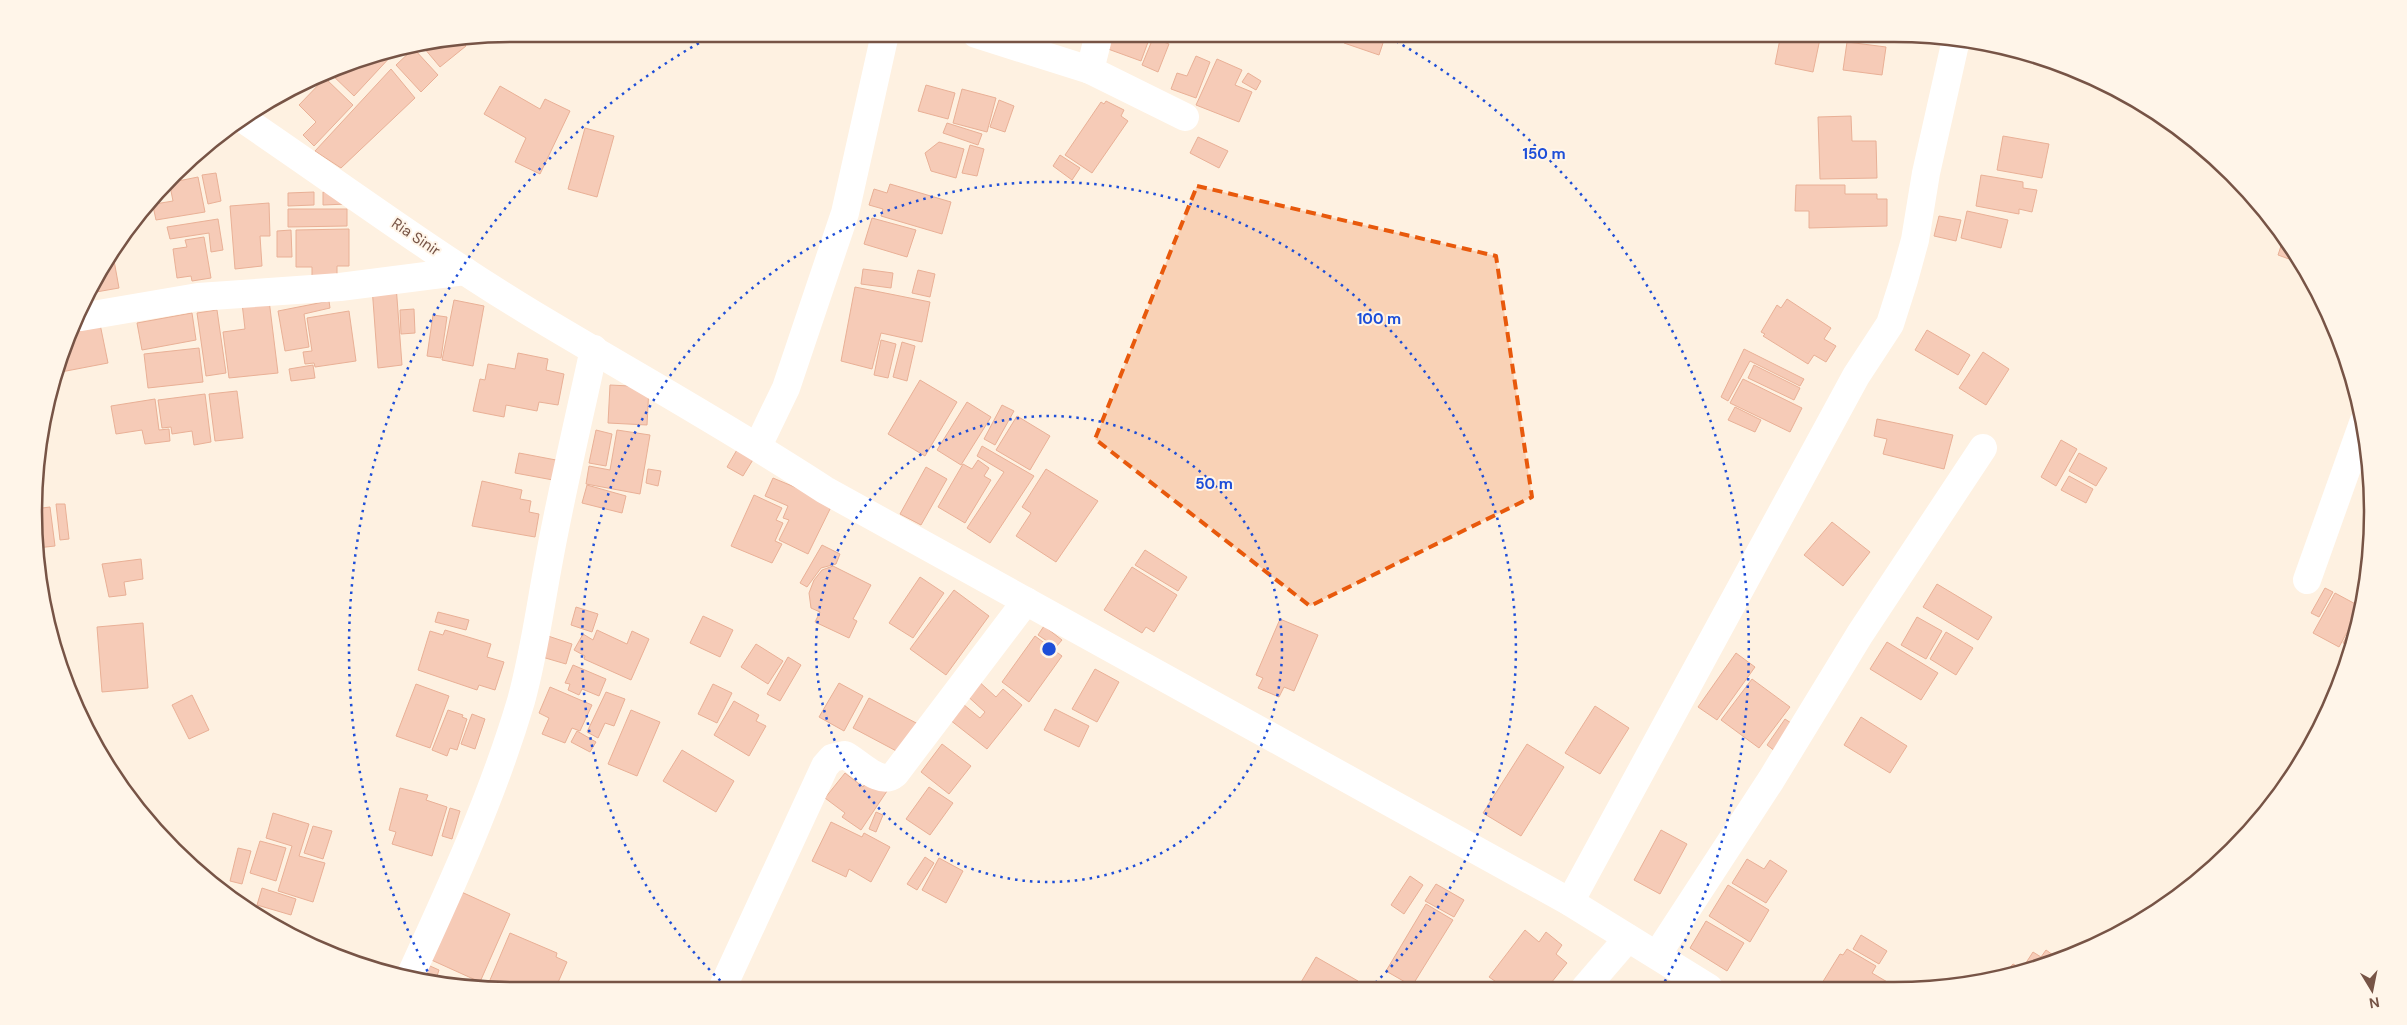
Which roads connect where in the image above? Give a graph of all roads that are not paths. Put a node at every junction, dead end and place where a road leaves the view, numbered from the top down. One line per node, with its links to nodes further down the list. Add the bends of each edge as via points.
1 (883, 42): 12 (street, via 845,214 786,388)
2 (1001, 42): 5 (street)
3 (1097, 42): 5 (street)
4 (1954, 47): 16 (street, via 1926,173 1915,240 1890,324 1851,385)
5 (1090, 70): 6 (street)
6 (1185, 117)
7 (249, 123): 8 (street, Ria Sinir)
8 (465, 271): 9 (street, via 340,287 198,296); 10 (street, Ria Sinir)
9 (86, 316)
10 (594, 349): 12 (street, Ria Sinir); 19 (street, via 549,559 535,646 521,701 460,867)
11 (2358, 438): 14 (street)
12 (758, 446): 15 (street, Ria Sinir, via 825,490)
13 (1983, 448): 18 (street, via 1860,634 1771,780)
14 (2307, 580)
15 (1026, 601): 16 (street, Ria Sinir); 20 (street, via 896,774 886,778 872,774 845,755 832,758 825,766)
16 (1570, 902): 17 (street, Ria Sinir)
17 (1628, 938): 18 (street, Ria Sinir); 21 (street)
18 (1657, 955): 22 (street, Ria Sinir)
19 (412, 971)
20 (725, 982)
21 (1590, 982)
22 (1700, 982)

